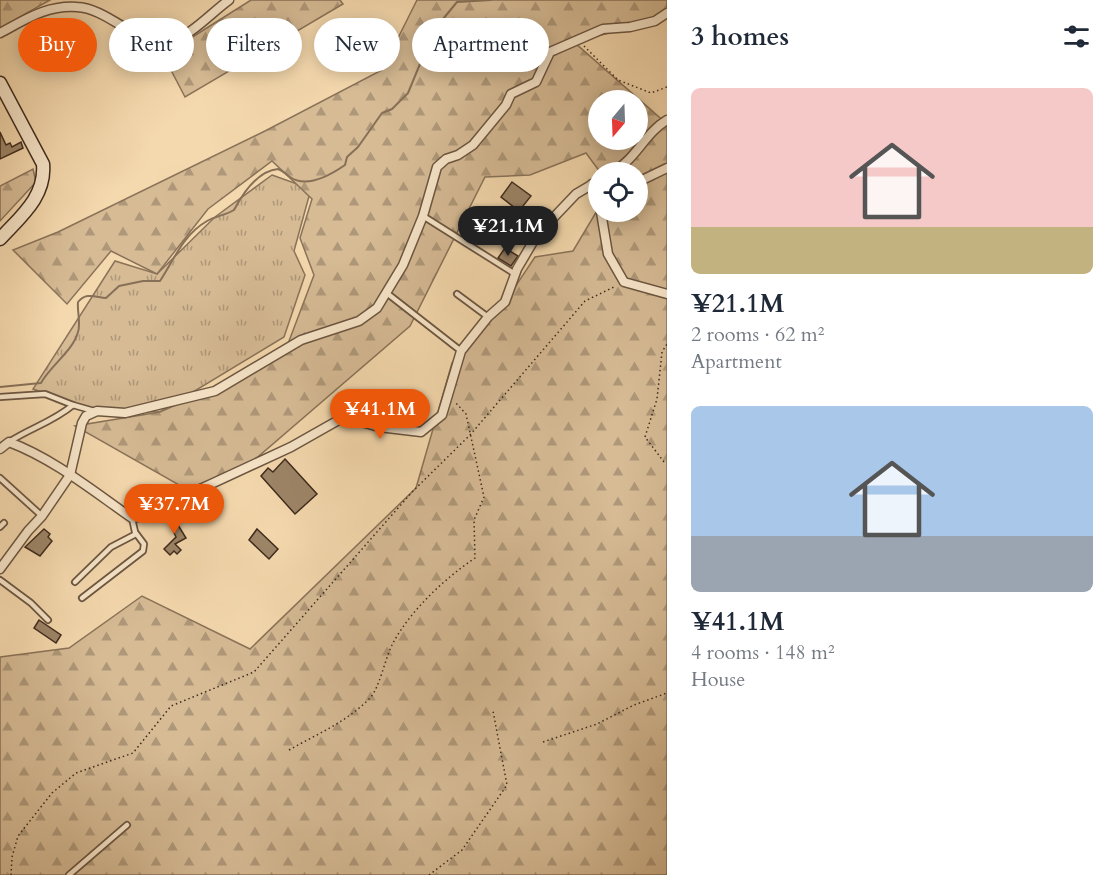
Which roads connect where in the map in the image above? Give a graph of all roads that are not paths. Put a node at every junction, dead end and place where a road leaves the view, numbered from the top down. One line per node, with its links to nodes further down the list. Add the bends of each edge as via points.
1 (229, 0): 3 (street, via 167,43 149,40 97,11 76,6 32,15)
2 (667, 13): 10 (street, via 654,21 603,29 550,52 536,82 511,94 473,145 437,167)
3 (0, 33)
4 (0, 84): 12 (street, via 43,164 44,175 38,195)
5 (667, 120): 6 (street)
6 (626, 162)
7 (667, 168): 8 (street)
8 (648, 177)
9 (588, 186): 13 (street, via 537,235)
10 (423, 216): 13 (lane); 14 (street)
11 (603, 222): 16 (street, via 608,254 624,282)
12 (0, 238)
13 (515, 274): 17 (street, via 505,302)
14 (388, 294): 18 (lane); 21 (street, via 359,321 301,340 215,391 125,413)
15 (457, 294): 17 (lane)
16 (667, 294)
17 (488, 317): 18 (street)
18 (461, 351): 27 (street, via 442,416 421,432 379,427 344,417 291,447)
19 (0, 397): 20 (lane, via 45,394)
20 (73, 405): 21 (lane); 22 (lane, via 49,423 33,427)
21 (97, 411): 24 (street, via 82,423)
22 (9, 442): 23 (street); 24 (street)
23 (0, 449)
24 (70, 475): 26 (street); 27 (street)
25 (0, 478): 26 (lane)
26 (42, 516): 29 (street)
27 (132, 518): 28 (lane)
28 (136, 534): 31 (lane, via 111,547); 32 (lane, via 144,544 139,557)
29 (0, 569)
30 (0, 580): 33 (lane)
31 (75, 582)
32 (82, 598)
33 (48, 620)
34 (127, 825): 35 (lane)
35 (69, 875)

